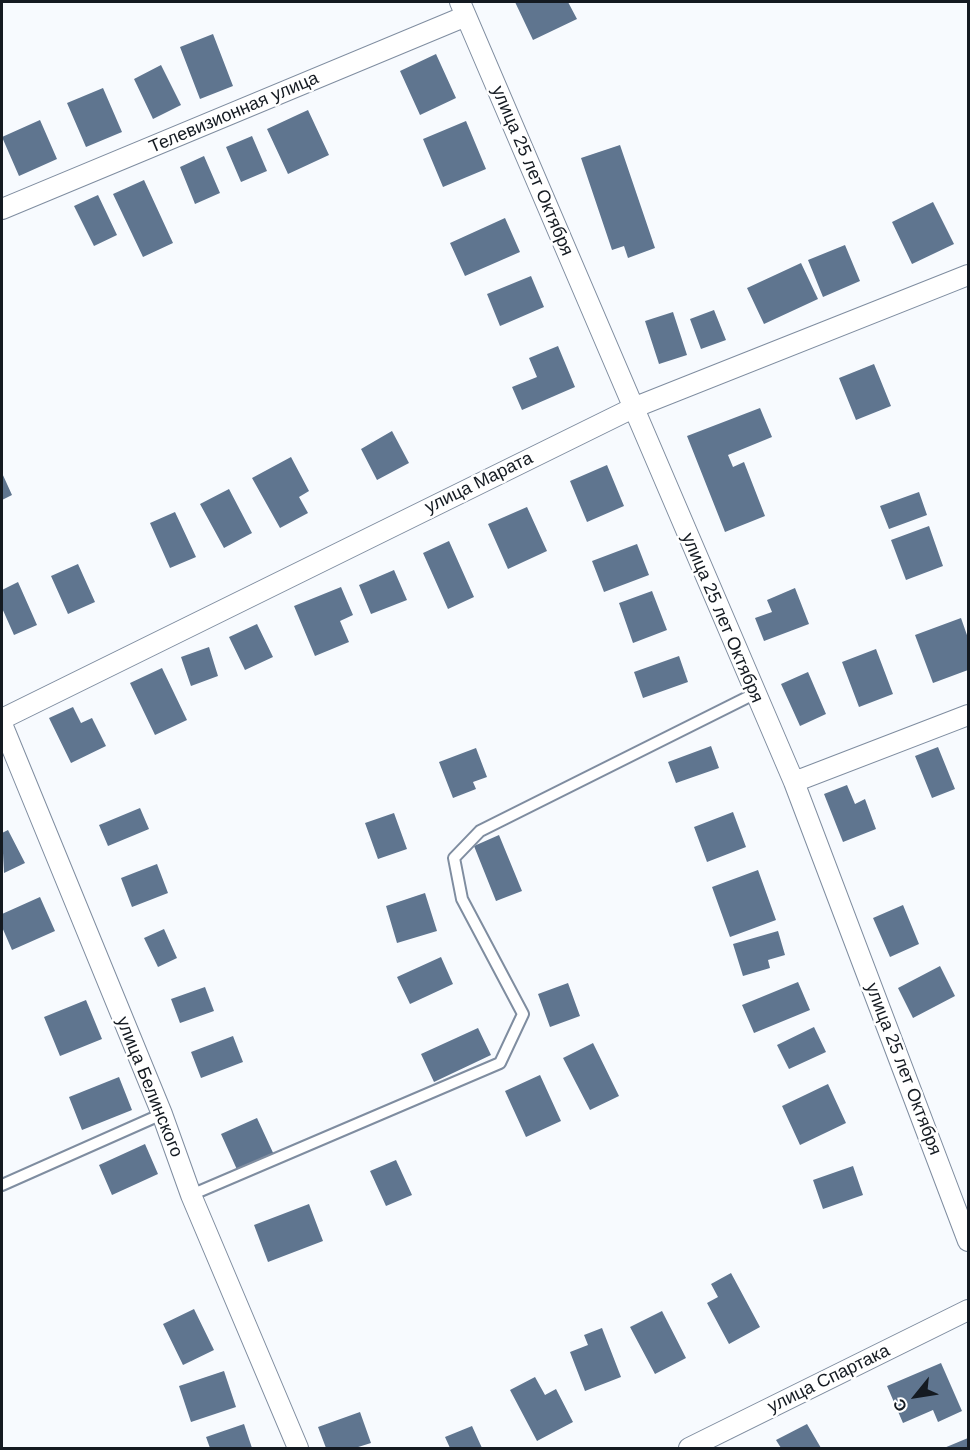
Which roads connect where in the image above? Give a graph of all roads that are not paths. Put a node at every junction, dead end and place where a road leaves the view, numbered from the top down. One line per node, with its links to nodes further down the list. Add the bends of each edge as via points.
1 (463, 9): 2 (street, Телевизионная улица); 4 (street, улица 25 лет Октября)
2 (2, 209)
3 (969, 275): 4 (street, улица Марата)
4 (633, 408): 5 (street, улица 25 лет Октября); 7 (street, улица Марата)
5 (754, 693): 9 (street, улица 25 лет Октября); 12 (lane, via 480,831 454,858 462,899 523,1014 500,1063)
6 (969, 715): 9 (street)
7 (2, 719)
8 (2, 724): 10 (street, улица Белинского)
9 (794, 782): 13 (street, улица 25 лет Октября)
10 (162, 1114): 11 (lane); 12 (street, улица Белинского)
11 (2, 1185)
12 (191, 1195): 15 (street, улица Белинского)
13 (969, 1241)
14 (969, 1310): 16 (street, улица Спартака)
15 (298, 1449)
16 (689, 1449)

